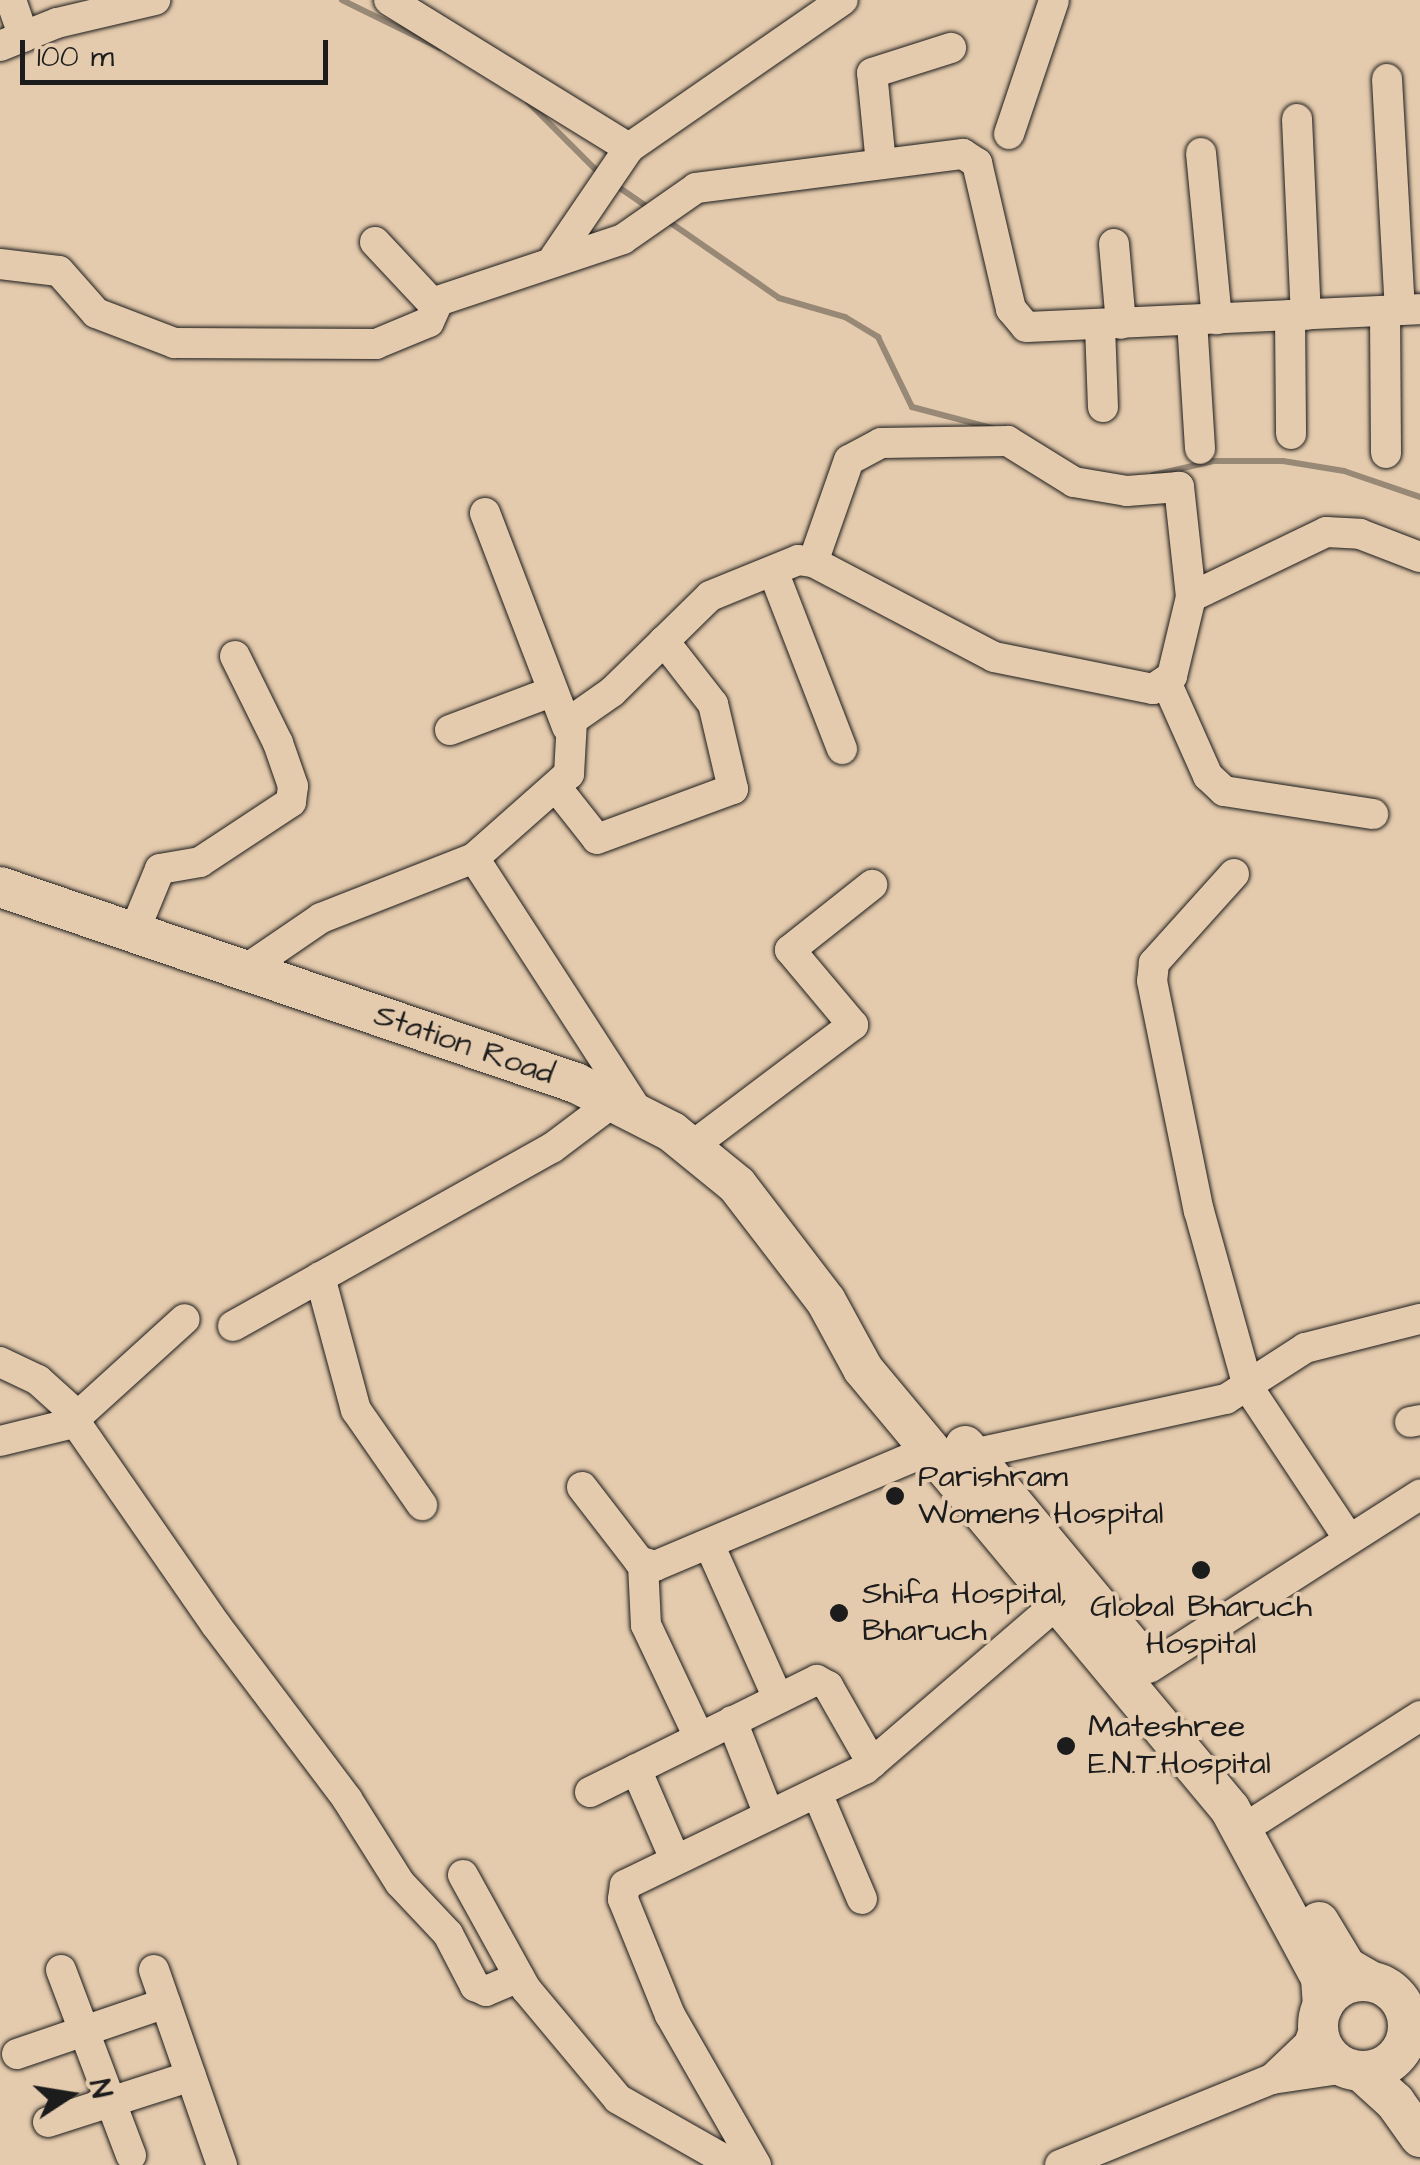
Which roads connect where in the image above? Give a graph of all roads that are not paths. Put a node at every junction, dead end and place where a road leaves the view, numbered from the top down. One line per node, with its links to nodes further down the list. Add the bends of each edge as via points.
1 (11, 0): 6 (street)
2 (155, 0): 6 (street)
3 (390, 0): 11 (street)
4 (843, 0): 11 (street)
5 (1054, 0): 10 (street)
6 (12, 42)
7 (951, 48): 13 (street, via 872,74)
8 (1387, 79): 19 (street)
9 (1297, 119): 20 (street)
10 (1009, 134)
11 (629, 148): 16 (street, via 599,201)
12 (1202, 153): 21 (street)
13 (880, 164): 16 (street, via 704,186 638,230); 22 (street, via 972,157 1017,321 1040,329)
14 (375, 242): 18 (street, via 423,301)
15 (1114, 244): 22 (street)
16 (555, 256): 18 (street)
17 (0, 264): 18 (street, via 59,271 96,313 174,343 376,344 429,322)
18 (438, 302)
19 (1402, 310): 20 (street); 26 (street)
20 (1298, 315): 21 (street); 24 (street)
21 (1205, 320): 22 (street); 25 (street)
22 (1111, 325): 23 (street)
23 (1103, 407)
24 (1291, 434)
25 (1200, 449)
26 (1386, 454)
27 (485, 513): 35 (street)
28 (1420, 557): 31 (street, via 1360,534 1326,532)
29 (812, 562): 30 (street); 31 (street, via 849,460 881,443 1008,442 1074,482 1127,491 1179,487); 34 (street, via 994,657 1153,688)
30 (772, 570): 32 (street, via 710,596); 38 (street)
31 (1190, 598): 34 (street)
32 (664, 641): 36 (street); 39 (street, via 712,704 733,789 597,840)
33 (235, 656): 45 (street, via 278,743 291,802 200,862 160,868)
34 (1167, 684): 40 (street, via 1208,776 1224,791)
35 (551, 692): 36 (street); 37 (street)
36 (567, 727): 39 (street, via 572,771)
37 (450, 730)
38 (842, 749)
39 (556, 786): 41 (street)
40 (1373, 814)
41 (474, 858): 46 (street, via 321,918); 47 (street)
42 (1234, 874): 54 (street, via 1154,963 1152,981 1199,1211)
43 (872, 886): 48 (street, via 790,950 853,1024)
44 (0, 887): 45 (main road, Station Road)
45 (134, 932): 46 (main road, Station Road)
46 (244, 970): 47 (main road, Station Road, via 576,1083)
47 (627, 1109): 48 (main road, Station Road); 49 (street)
48 (691, 1147): 57 (main road, Station Road, via 737,1185 844,1330 870,1343)
49 (320, 1277): 52 (street); 60 (street, via 356,1410)
50 (1420, 1318): 54 (street, via 1306,1348)
51 (186, 1320): 55 (street)
52 (233, 1326)
53 (0, 1362): 55 (street)
54 (1248, 1387): 57 (street, via 1226,1400); 61 (street)
55 (82, 1413): 56 (street); 81 (street, via 221,1632 347,1798 400,1883 448,1934 476,1986 486,1991)
56 (0, 1441)
57 (954, 1458): 62 (street); 64 (main road, Station Road); 65 (main road, Station Road)
58 (582, 1487): 63 (street)
59 (1420, 1496): 61 (street)
60 (422, 1505)
61 (1349, 1539): 65 (street)
62 (709, 1544): 63 (street, via 663,1564); 66 (street)
63 (643, 1564): 69 (street, via 646,1625)
64 (1060, 1601): 70 (street); 84 (main road, Station Road, via 1234,1815 1321,1978)
65 (1149, 1668): 75 (main road, Station Road)
66 (778, 1698): 68 (street); 70 (street, via 823,1682)
67 (1420, 1716): 75 (street)
68 (732, 1721): 69 (street); 74 (street)
69 (699, 1738): 71 (street)
70 (872, 1763): 73 (street)
71 (636, 1769): 72 (street); 76 (street)
72 (590, 1792)
73 (817, 1793): 74 (street); 78 (street)
74 (769, 1815): 76 (street)
75 (1260, 1818): 82 (main road, Station Road, via 1346,1967)
76 (675, 1858): 99 (street, via 628,1880 624,1899 670,2015)
77 (463, 1875): 81 (street)
78 (862, 1899)
79 (61, 1970): 86 (street)
80 (154, 1970): 83 (street)
81 (518, 1977): 98 (street, via 618,2099)
82 (1392, 1984): 84 (main road, via 1342,1986); 85 (main road)
83 (166, 2003): 86 (street); 89 (street)
84 (1320, 2013): 88 (main road, via 1323,2048); 91 (street, via 1309,2044)
85 (1414, 2030): 88 (main road, via 1391,2063); 90 (main road)
86 (84, 2032): 87 (street); 92 (street)
87 (17, 2054)
88 (1354, 2070): 91 (street); 94 (main road, via 1396,2102)
89 (191, 2076): 92 (street); 97 (street)
90 (1420, 2077)
91 (1272, 2080): 96 (street)
92 (111, 2102): 93 (street); 95 (street)
93 (48, 2122)
94 (1420, 2136)
95 (131, 2155)
96 (1108, 2156): 100 (street)
97 (222, 2165)
98 (734, 2165)
99 (756, 2165)
100 (1060, 2165)

